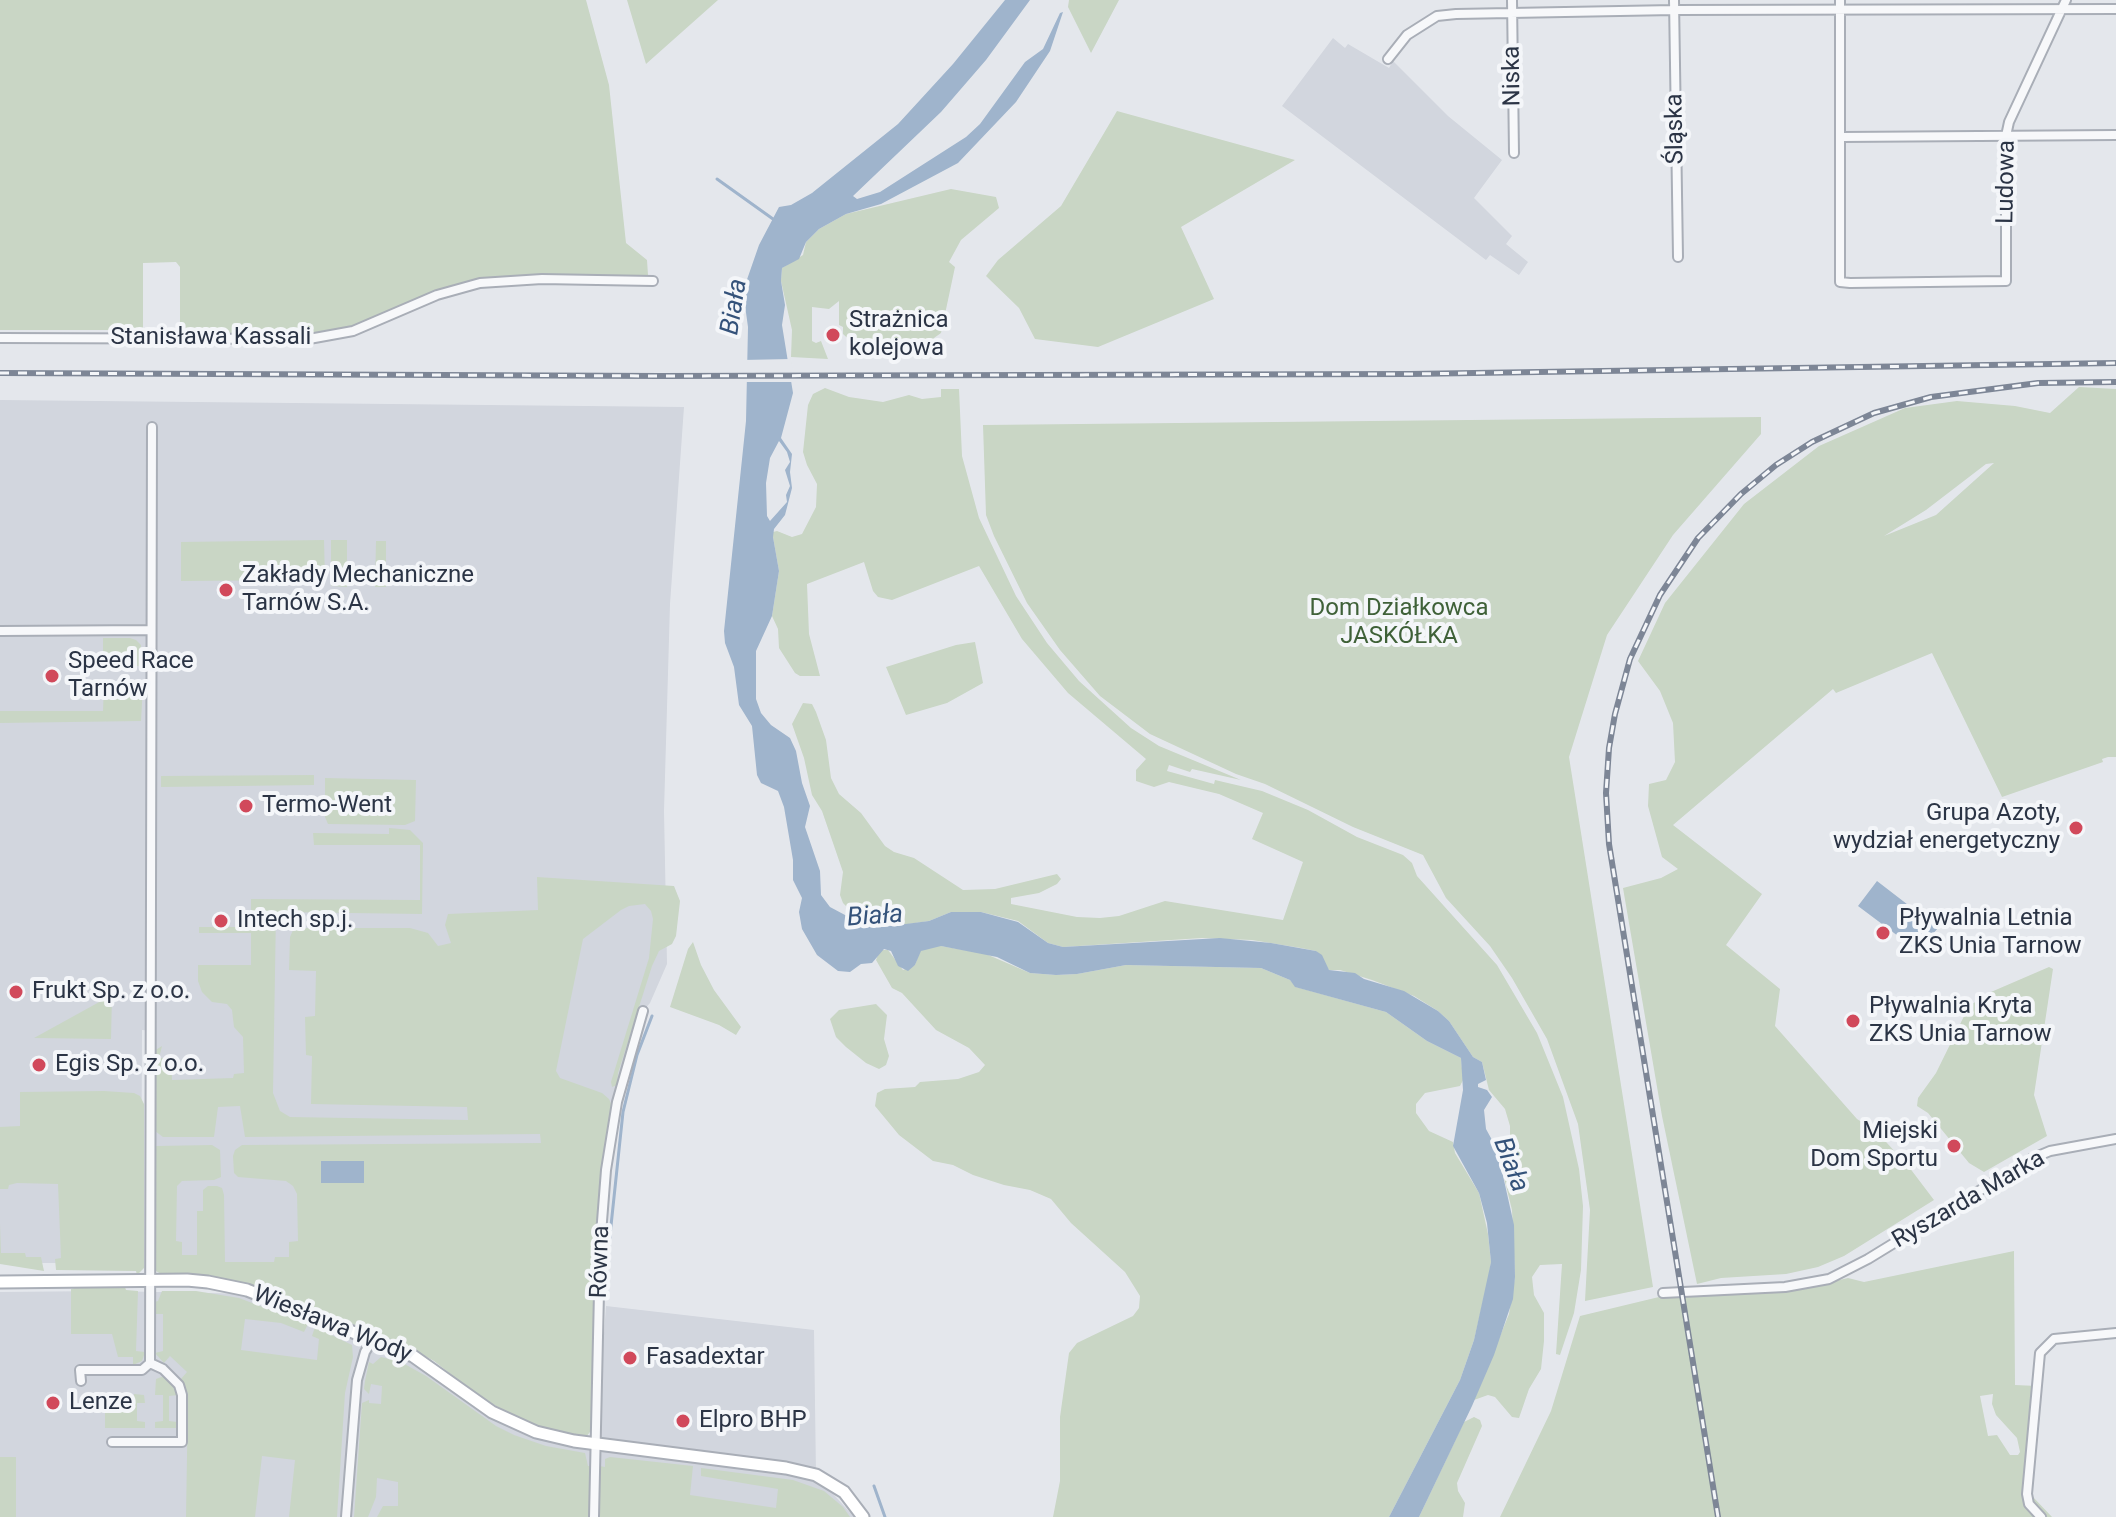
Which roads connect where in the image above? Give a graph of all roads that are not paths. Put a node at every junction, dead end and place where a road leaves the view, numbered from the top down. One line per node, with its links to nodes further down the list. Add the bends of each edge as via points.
1 (1512, 0): 7 (street, Niska)
2 (2066, 0): 6 (street, Ludowa)
3 (1674, 5): 4 (street); 7 (street); 13 (street, Śląska)
4 (1840, 5): 6 (street); 11 (street)
5 (2116, 9): 6 (street)
6 (2061, 10): 10 (street, Ludowa)
7 (1512, 13): 8 (street, via 1437,16 1407,35); 12 (street, Niska)
8 (1388, 59)
9 (2116, 135): 10 (street)
10 (2006, 136): 11 (street); 11 (street, Ludowa, via 2006,281 1840,282)
11 (1842, 137)
12 (1514, 153)
13 (1678, 257)
14 (653, 281): 15 (street, Stanisława Kassali, via 480,283 353,331 309,339)
15 (0, 338)
16 (152, 427): 17 (street)
17 (151, 630): 18 (street); 21 (street)
18 (0, 631)
19 (643, 1011): 29 (street, Równa, via 617,1102 606,1170)
20 (2116, 1139): 23 (street, Ryszarda Marka, via 2031,1159 1829,1279 1785,1287)
21 (148, 1281): 22 (street, Wiesława Wody); 25 (street, Wiesława Wody, via 208,1282 247,1290); 26 (street)
22 (0, 1282)
23 (1663, 1293)
24 (2116, 1333): 33 (street, via 2054,1339 2040,1353 2027,1494)
25 (373, 1339): 29 (street, Wiesława Wody, via 430,1366 504,1419 552,1437); 30 (street, via 357,1380)
26 (150, 1363): 27 (street, via 142,1370 80,1370); 28 (street, via 179,1385 182,1442)
27 (81, 1381)
28 (112, 1442)
29 (596, 1444): 31 (street, Równa); 32 (street, Wiesława Wody, via 816,1475 844,1492)
30 (346, 1517)
31 (594, 1517)
32 (863, 1517)
33 (2041, 1517)

